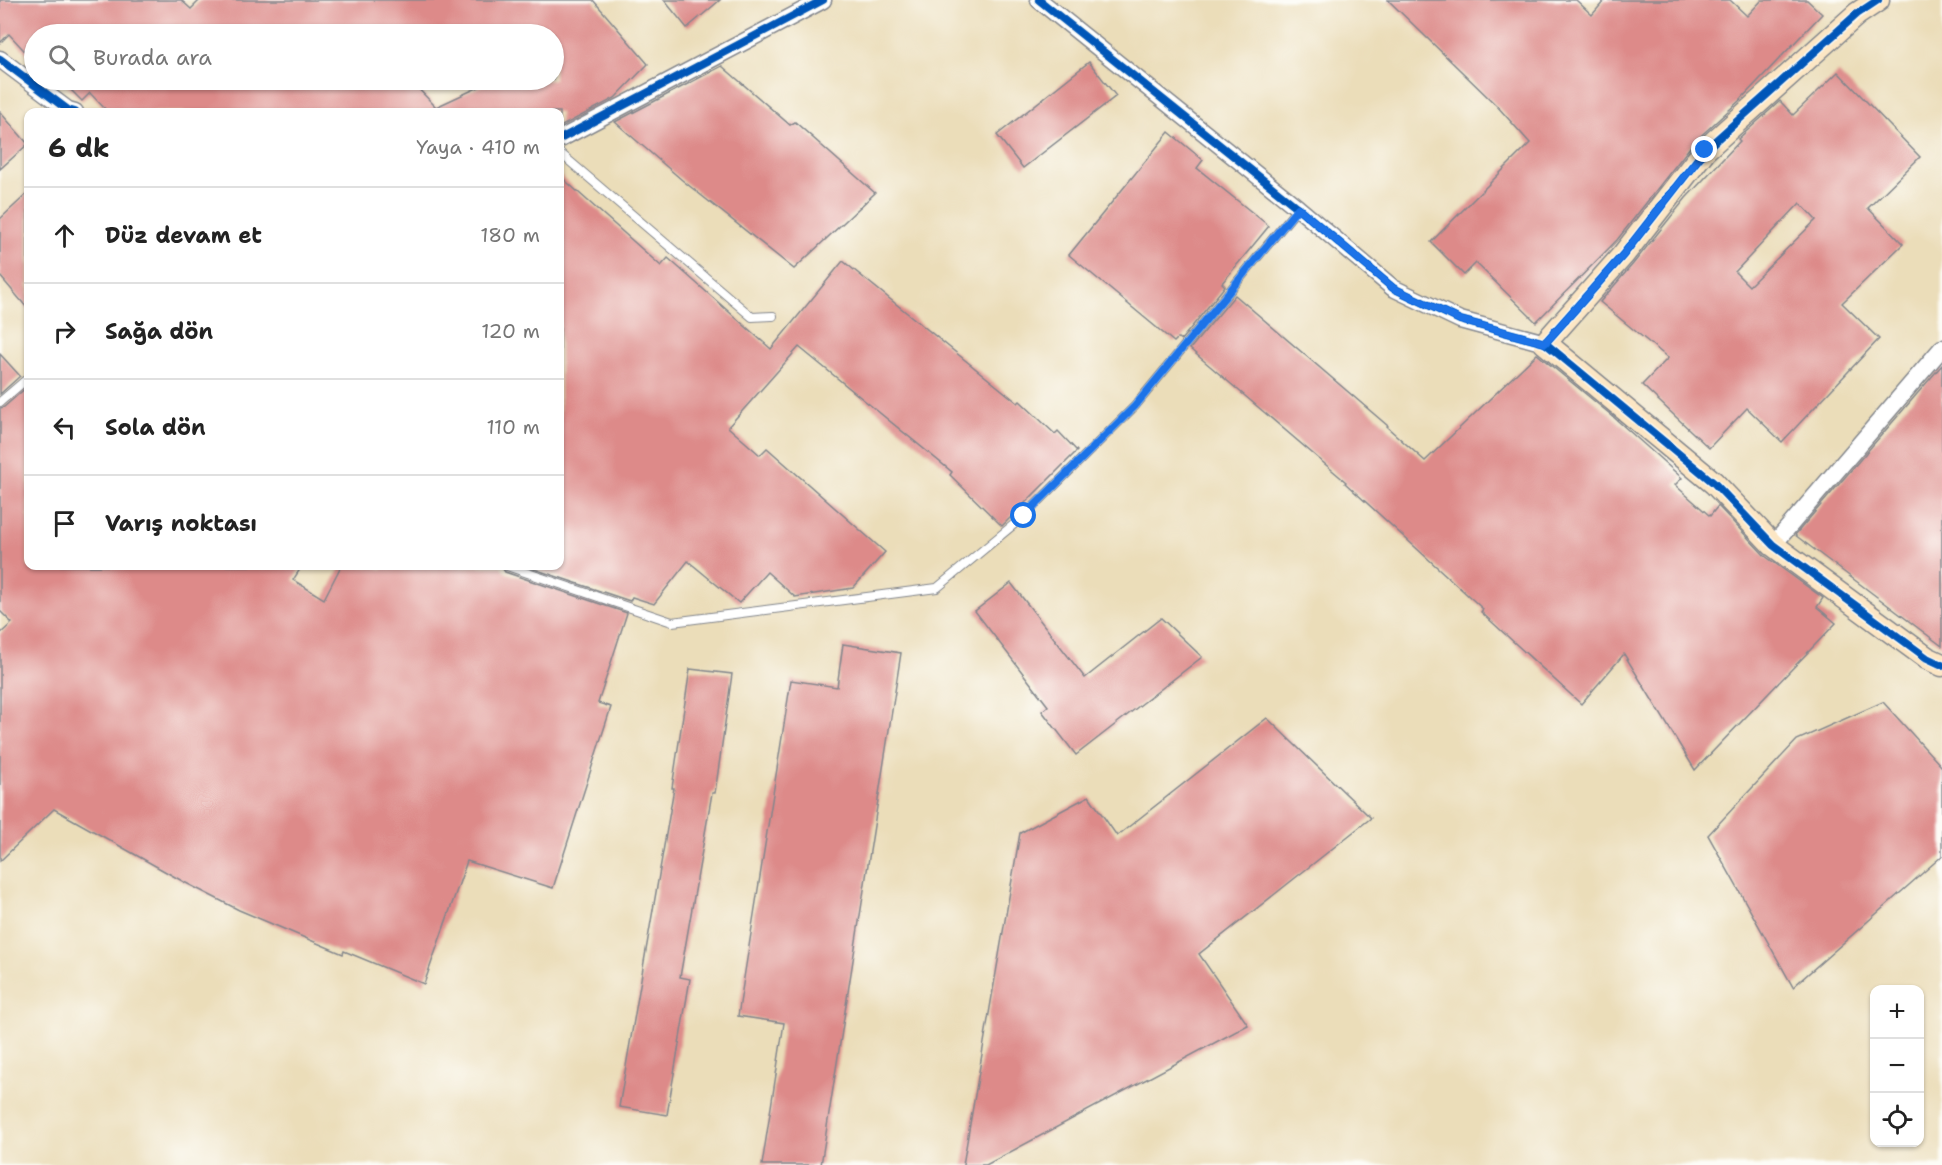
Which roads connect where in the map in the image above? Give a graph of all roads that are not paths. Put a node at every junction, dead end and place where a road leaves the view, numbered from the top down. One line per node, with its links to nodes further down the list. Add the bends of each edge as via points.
1 (823, 0): 8 (street)
2 (1039, 0): 10 (street)
3 (1878, 0): 12 (street, via 1857,14 1705,150 1623,255)
4 (0, 59): 5 (street)
5 (24, 77)
6 (41, 90): 7 (street)
7 (65, 108)
8 (564, 137)
9 (564, 156): 11 (lane, via 753,317)
10 (1298, 208): 12 (street, via 1393,288 1460,320); 17 (lane, via 1135,406 1024,516 937,588 672,622)
11 (772, 316)
12 (1545, 343): 16 (street, via 1714,483)
13 (1942, 348): 16 (street)
14 (24, 381): 15 (lane)
15 (0, 402)
16 (1773, 545): 18 (street)
17 (519, 570)
18 (1942, 665)

